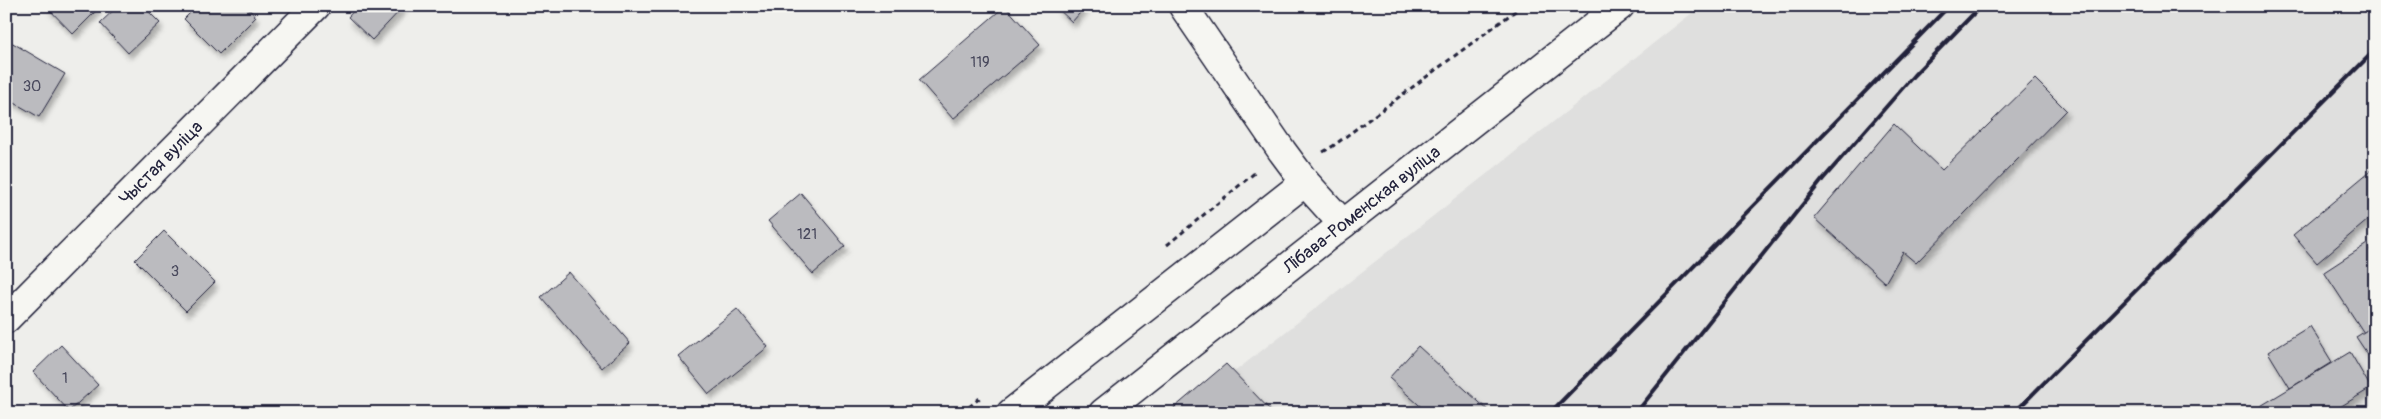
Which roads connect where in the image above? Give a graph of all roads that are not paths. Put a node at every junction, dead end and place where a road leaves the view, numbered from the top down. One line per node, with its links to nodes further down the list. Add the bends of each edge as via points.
1 (316, 6): 6 (main road, Чыстая вуліца)
2 (1620, 6): 5 (main road, Лібава-Роменская вуліца)
3 (1189, 8): 4 (main road)
4 (1305, 182): 5 (main road); 7 (main road)
5 (1343, 224): 8 (main road, Лібава-Роменская вуліца)
6 (6, 319)
7 (1010, 413)
8 (1103, 413)

